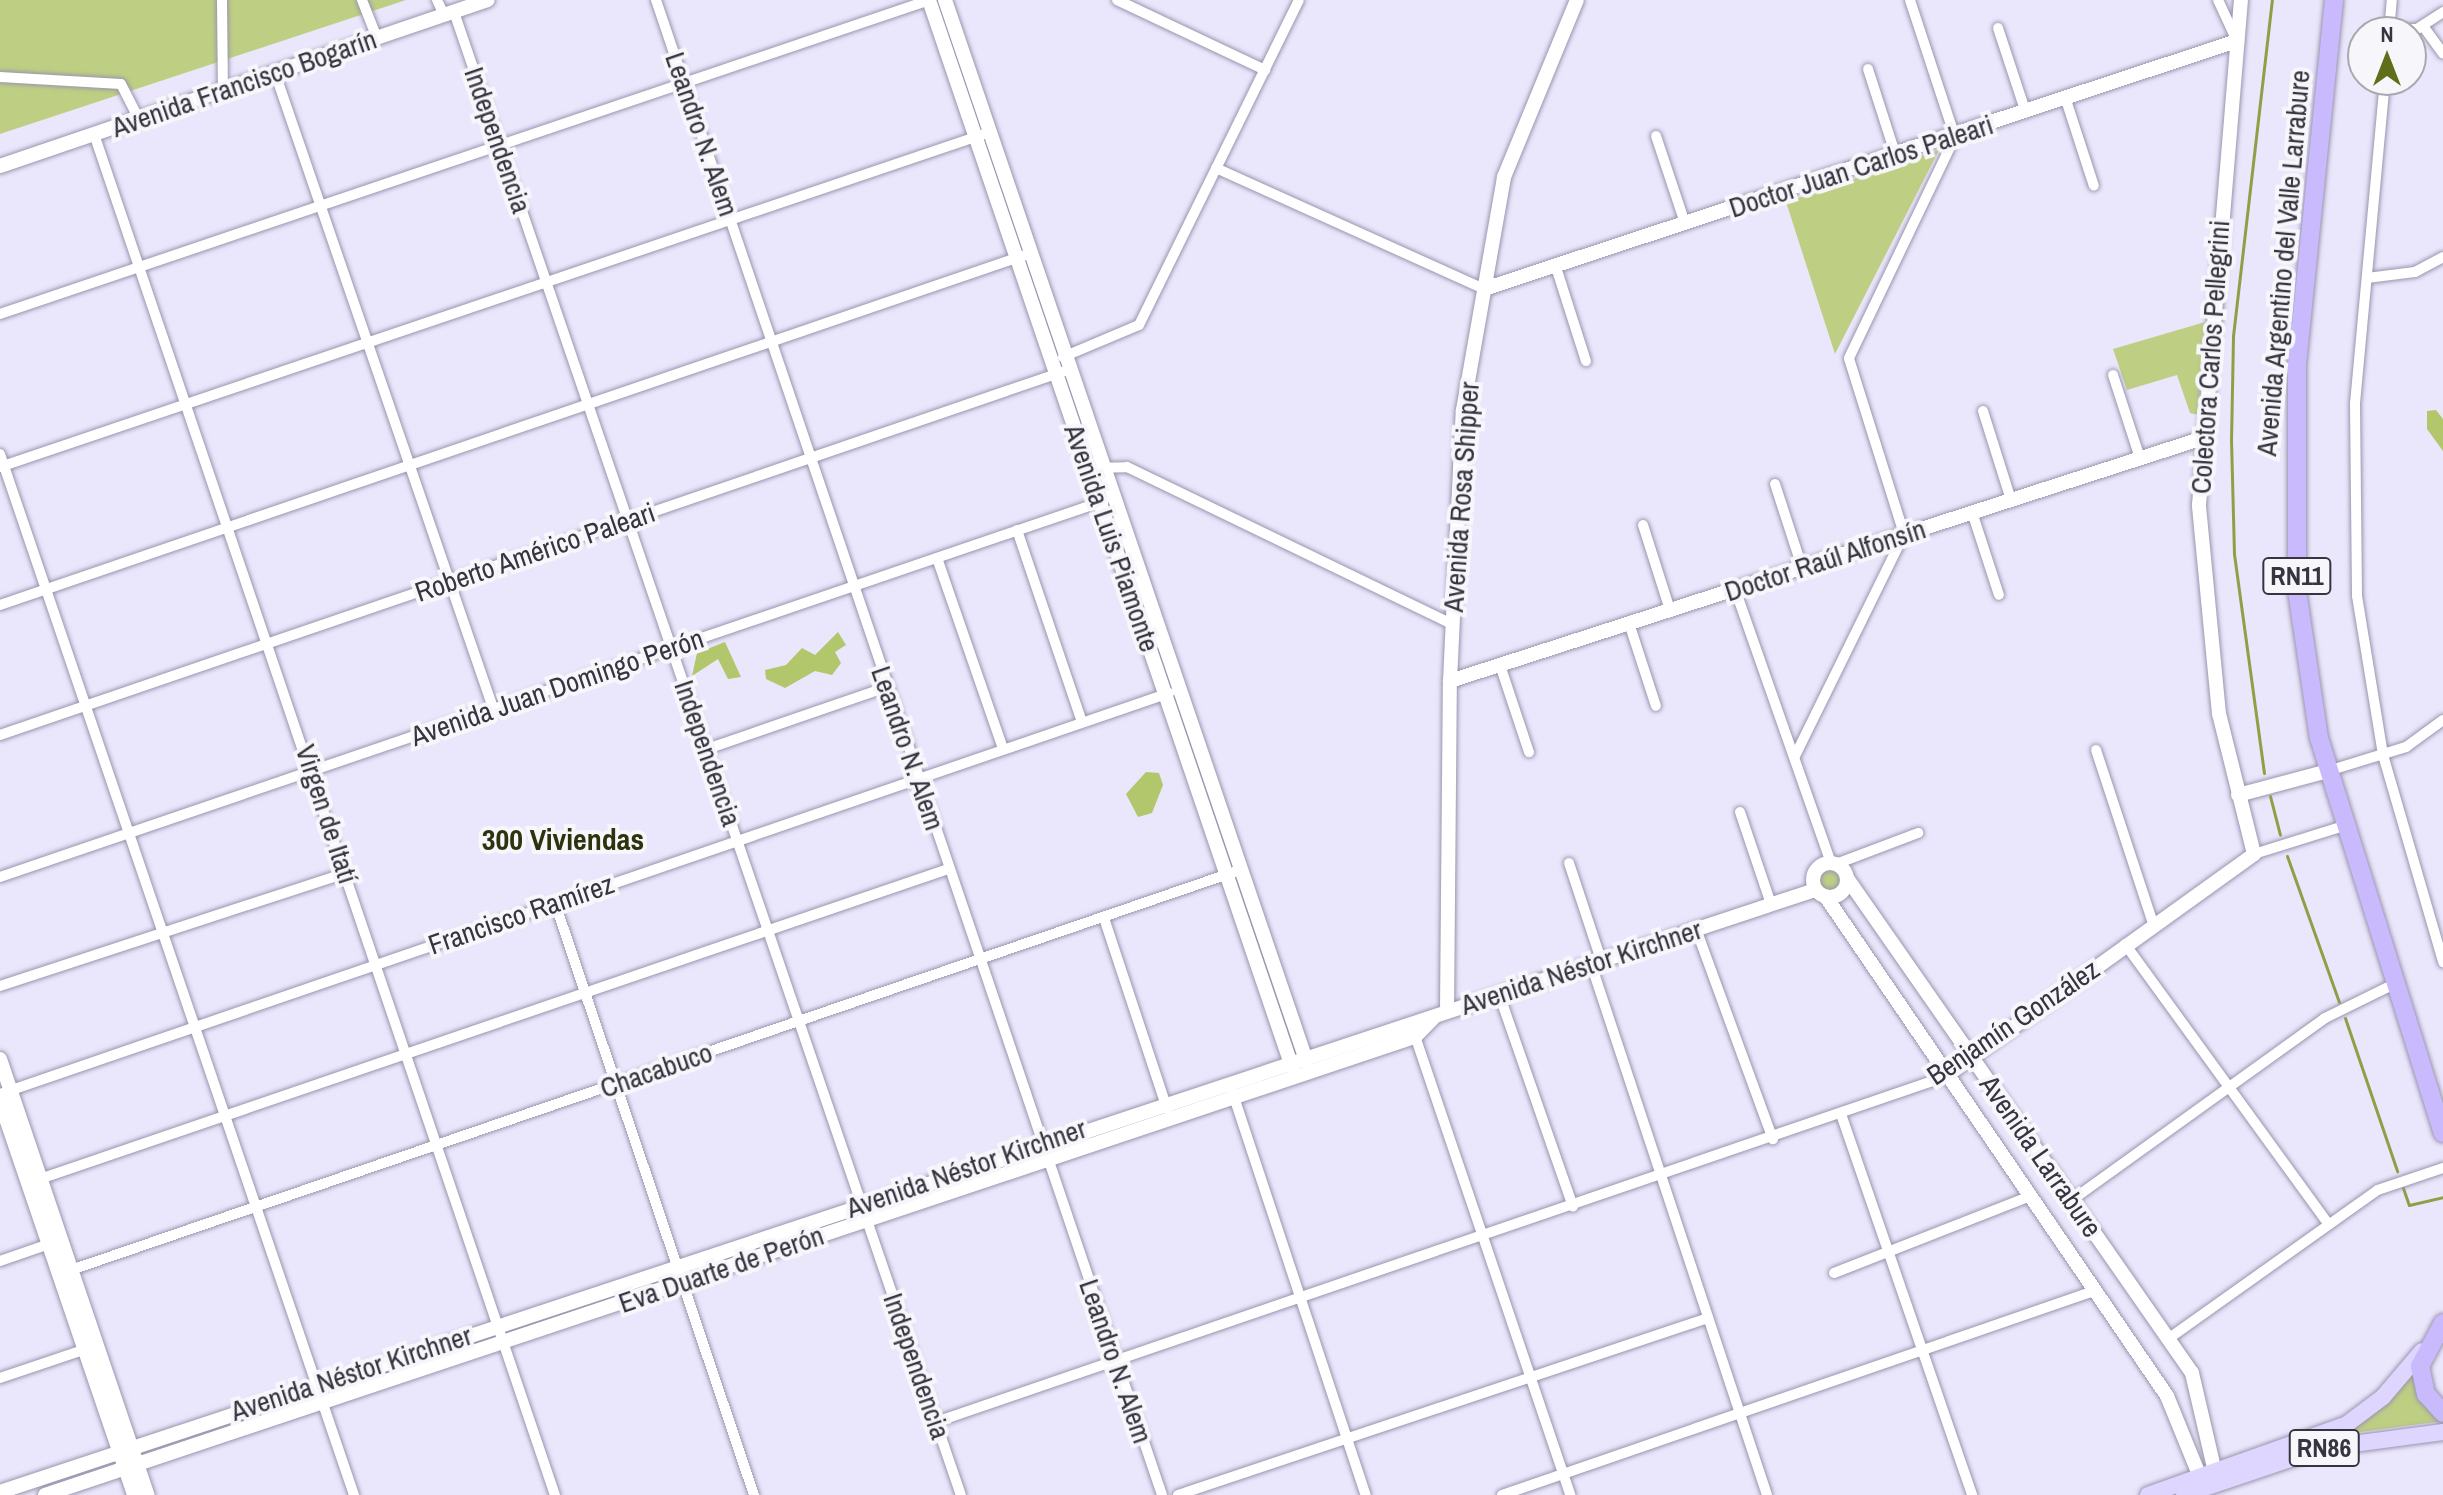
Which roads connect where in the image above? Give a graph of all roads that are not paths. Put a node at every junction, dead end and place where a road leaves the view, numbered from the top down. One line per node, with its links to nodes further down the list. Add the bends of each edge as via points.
1 (222, 0): 26 (street)
2 (362, 0): 18 (street)
3 (437, 0): 15 (street, Independencia)
4 (488, 0): 15 (street, Avenida Francisco Bogarín)
5 (656, 0): 25 (street, Leandro N. Alem)
6 (929, 0): 25 (street); 32 (street, Avenida Luis Piamonte)
7 (945, 0): 32 (street, Avenida Luis Piamonte)
8 (1117, 0): 22 (street)
9 (1299, 0): 22 (street, Roberto Américo Paleari)
10 (1577, 0): 49 (street, Avenida Rosa Shipper, via 1504,177)
11 (1910, 0): 34 (street)
12 (2218, 0): 19 (street)
13 (2241, 0): 19 (street, Colectora Carlos Pellegrini)
14 (2334, 0): 105 (highway, Avenida Argentino del Valle Larrabure / RN11, via 2294,448 2297,591)
15 (449, 13): 18 (street, Avenida Francisco Bogarín); 35 (street, Independencia)
16 (1998, 28): 29 (street)
17 (2427, 32): 20 (street)
18 (377, 38): 23 (street, Avenida Francisco Bogarín)
19 (2237, 41): 28 (street, Doctor Juan Carlos Paleari); 59 (street, Colectora Carlos Pellegrini)
20 (2443, 54)
21 (1868, 69): 36 (street)
22 (1265, 70): 38 (street, Roberto Américo Paleari)
23 (275, 73): 26 (street, Avenida Francisco Bogarín); 40 (street)
24 (0, 77): 30 (street, via 121,84)
25 (684, 82): 35 (street); 41 (street, Leandro N. Alem)
26 (223, 90): 30 (street, Avenida Francisco Bogarín)
27 (2384, 96): 47 (street)
28 (2066, 100): 29 (street, Doctor Juan Carlos Paleari); 39 (street)
29 (2026, 113): 34 (street, Doctor Juan Carlos Paleari)
30 (139, 119): 31 (street, Avenida Francisco Bogarín)
31 (94, 134): 37 (street, Avenida Francisco Bogarín); 46 (street, Virgen de Itatí)
32 (983, 134): 41 (street); 43 (street, Avenida Luis Piamonte)
33 (1656, 136): 42 (street)
34 (1955, 137): 36 (street, Doctor Juan Carlos Paleari); 74 (street, via 1849,358)
35 (500, 145): 40 (street); 48 (street, Independencia)
36 (1896, 156): 42 (street, Doctor Juan Carlos Paleari)
37 (0, 166)
38 (1216, 168): 49 (street); 54 (street, Roberto Américo Paleari, via 1139,325)
39 (2094, 186)
40 (320, 206): 46 (street); 52 (street)
41 (731, 219): 48 (street); 51 (street, Leandro N. Alem)
42 (1685, 223): 45 (street, Doctor Juan Carlos Paleari)
43 (1024, 255): 51 (street); 54 (street, Avenida Luis Piamonte)
44 (2443, 257): 47 (street, via 2415,272)
45 (1555, 264): 49 (street, Doctor Juan Carlos Paleari); 53 (street)
46 (140, 267): 50 (street); 56 (street, Virgen de Itatí)
47 (2367, 278): 102 (street, via 2353,530)
48 (547, 281): 52 (street); 57 (street, Independencia)
49 (1484, 289): 85 (street, Avenida Rosa Shipper, via 1463,410)
50 (0, 314)
51 (773, 341): 57 (street); 61 (street, Leandro N. Alem)
52 (366, 343): 56 (street); 64 (street)
53 (1586, 361)
54 (1062, 365): 61 (street, Roberto Américo Paleari); 65 (street, Avenida Luis Piamonte)
55 (2113, 375): 62 (street)
56 (187, 404): 63 (street); 72 (street, Virgen de Itatí)
57 (589, 404): 64 (street); 70 (street, Independencia)
58 (1983, 411): 68 (street)
59 (2200, 439): 62 (street, Doctor Raúl Alfonsín); 107 (street, Colectora Carlos Pellegrini, via 2210,645)
60 (0, 454): 63 (street)
61 (813, 458): 70 (street, Roberto Américo Paleari); 78 (street, Leandro N. Alem)
62 (2140, 458): 68 (street, Doctor Raúl Alfonsín)
63 (2, 466): 79 (street)
64 (407, 466): 72 (street); 77 (street)
65 (1096, 467): 67 (street, Avenida Luis Piamonte); 85 (street, via 1127,467)
66 (1775, 484): 76 (street)
67 (1107, 500): 73 (street, Avenida Juan Domingo Perón); 91 (street, Avenida Luis Piamonte)
68 (2011, 500): 69 (street, Doctor Raúl Alfonsín)
69 (1972, 512): 74 (street, Doctor Raúl Alfonsín); 81 (street)
70 (629, 520): 77 (street, Roberto Américo Paleari); 87 (street, Independencia)
71 (1643, 525): 83 (street)
72 (229, 526): 79 (street); 86 (street, Virgen de Itatí)
73 (1017, 530): 75 (street, Avenida Juan Domingo Perón); 96 (street)
74 (1904, 534): 76 (street, Doctor Raúl Alfonsín); 103 (street)
75 (937, 558): 78 (street, Avenida Juan Domingo Perón); 99 (street)
76 (1802, 567): 80 (street, Doctor Raúl Alfonsín)
77 (447, 583): 86 (street, Roberto Américo Paleari); 94 (street)
78 (854, 586): 87 (street, Avenida Juan Domingo Perón); 90 (street, Leandro N. Alem)
79 (46, 589): 82 (street); 92 (street)
80 (1735, 589): 83 (street, Doctor Raúl Alfonsín); 103 (street)
81 (1999, 595)
82 (0, 605)
83 (1670, 610): 84 (street, Doctor Raúl Alfonsín)
84 (1629, 623): 88 (street, Doctor Raúl Alfonsín); 93 (street)
85 (1452, 624): 89 (street, Avenida Rosa Shipper)
86 (270, 643): 92 (street, Roberto Américo Paleari); 104 (street, Virgen de Itatí)
87 (673, 647): 94 (street, Avenida Juan Domingo Perón); 98 (street, Independencia)
88 (1500, 665): 89 (street, Doctor Raúl Alfonsín); 101 (street)
89 (1450, 681): 139 (street, Avenida Rosa Shipper)
90 (887, 687): 98 (street); 106 (street, Leandro N. Alem)
91 (1172, 692): 96 (street, Francisco Ramírez); 118 (street, Avenida Luis Piamonte)
92 (86, 706): 97 (street, Roberto Américo Paleari); 110 (street)
93 (1656, 706)
94 (494, 711): 104 (street, Avenida Juan Domingo Perón)
95 (2443, 720): 102 (street)
96 (1082, 722): 99 (street, Francisco Ramírez)
97 (0, 735)
98 (707, 749): 112 (street, Independencia)
99 (1003, 749): 106 (street, Francisco Ramírez)
100 (2096, 750): 125 (street)
101 (1529, 752)
102 (2383, 755): 105 (street); 128 (street)
103 (1795, 756): 115 (street)
104 (313, 768): 110 (street, Avenida Juan Domingo Perón); 117 (street, Virgen de Itatí)
105 (2328, 771): 107 (street); 109 (highway, Avenida Argentino del Valle Larrabure / RN11)
106 (918, 778): 112 (street, Francisco Ramírez); 116 (street, Leandro N. Alem)
107 (2238, 795): 113 (street, Colectora Carlos Pellegrini)
108 (1740, 812): 123 (street)
109 (2344, 826): 113 (street, Benjamín González); 135 (highway, Avenida Argentino del Valle Larrabure / RN11)
110 (127, 832): 119 (street, Avenida Juan Domingo Perón); 129 (street)
111 (1918, 833): 115 (street)
112 (737, 840): 122 (street, Francisco Ramírez); 127 (street, Independencia)
113 (2254, 854): 125 (street, Benjamín González)
114 (1569, 863): 132 (street)
115 (1833, 863): 120 (street, Avenida Larrabure); 121 (street, via 1814,874)
116 (948, 869): 127 (street); 131 (street, Leandro N. Alem)
117 (346, 873): 129 (street); 134 (street, Virgen de Itatí)
118 (1234, 874): 124 (street, Chacabuco); 145 (street, Avenida Luis Piamonte); 148 (street, Avenida Luis Piamonte)
119 (0, 877)
120 (1847, 878): 121 (street, via 1842,894); 146 (street, Avenida Larrabure)
121 (1820, 894): 123 (street, Avenida Néstor Kirchner); 150 (street, Avenida Larrabure)
122 (555, 903): 134 (street, Francisco Ramírez); 137 (street)
123 (1771, 904): 126 (street, Avenida Néstor Kirchner)
124 (1104, 918): 131 (street, Chacabuco); 156 (street)
125 (2153, 923): 130 (street, Benjamín González)
126 (1696, 929): 132 (street, Avenida Néstor Kirchner); 162 (street)
127 (768, 931): 137 (street); 141 (street, Independencia)
128 (2439, 932): 133 (street)
129 (162, 933): 136 (street); 142 (street)
130 (2125, 944): 146 (street, Benjamín González); 153 (street)
131 (979, 960): 141 (street, Chacabuco); 163 (street, Leandro N. Alem)
132 (1596, 962): 138 (street, Avenida Néstor Kirchner); 167 (street)
133 (2443, 962)
134 (377, 964): 142 (street, Francisco Ramírez); 144 (street, Virgen de Itatí)
135 (2396, 983): 153 (street, via 2325,1018); 160 (highway, Avenida Argentino del Valle Larrabure / RN11)
136 (0, 986)
137 (587, 992): 144 (street); 152 (street)
138 (1499, 994): 139 (street, Avenida Néstor Kirchner); 173 (street)
139 (1441, 1013): 140 (street, Avenida Néstor Kirchner); 143 (street, Eva Duarte de Perón)
140 (1409, 1021): 143 (street); 145 (street, Avenida Néstor Kirchner)
141 (798, 1022): 152 (street, Chacabuco); 171 (street, Independencia)
142 (193, 1027): 154 (street, Francisco Ramírez); 157 (street)
143 (1415, 1037): 149 (street, Eva Duarte de Perón); 176 (street)
144 (407, 1054): 157 (street); 164 (street, Virgen de Itatí)
145 (1304, 1054): 148 (street, Avenida Néstor Kirchner); 149 (street, Avenida Luis Piamonte)
146 (1971, 1057): 150 (street, Benjamín González); 170 (street, Avenida Larrabure)
147 (0, 1059): 154 (street)
148 (1288, 1059): 149 (street, Avenida Luis Piamonte); 151 (street, Avenida Néstor Kirchner)
149 (1304, 1074): 155 (street, Eva Duarte de Perón)
150 (1944, 1077): 158 (street, Benjamín González); 169 (street, Avenida Larrabure)
151 (1228, 1080): 155 (street); 156 (street, Avenida Néstor Kirchner)
152 (616, 1084): 164 (street, Chacabuco); 180 (street)
153 (2230, 1086): 170 (street); 175 (street)
154 (4, 1095): 161 (street)
155 (1234, 1097): 159 (street, Eva Duarte de Perón); 185 (street)
156 (1164, 1102): 159 (street); 163 (street, Avenida Néstor Kirchner)
157 (223, 1116): 168 (street); 172 (street)
158 (1842, 1117): 162 (street, Benjamín González); 178 (street)
159 (1170, 1118): 165 (street, Eva Duarte de Perón)
160 (2443, 1133)
161 (13, 1138): 168 (street)
162 (1773, 1139): 167 (street, Benjamín González)
163 (1042, 1143): 165 (street, Leandro N. Alem); 171 (street, Avenida Néstor Kirchner)
164 (437, 1144): 172 (street, Chacabuco); 188 (street, Virgen de Itatí)
165 (1048, 1160): 174 (street, Eva Duarte de Perón); 194 (street, Leandro N. Alem)
166 (2443, 1168): 175 (street, via 2399,1180)
167 (1660, 1175): 173 (street, Benjamín González); 186 (street)
168 (34, 1181): 177 (street); 181 (street)
169 (2028, 1197): 178 (street); 184 (street, Avenida Larrabure)
170 (2072, 1200): 189 (street, Avenida Larrabure)
171 (862, 1203): 174 (street, Independencia); 180 (street, Avenida Néstor Kirchner)
172 (254, 1206): 181 (street, Chacabuco); 197 (street)
173 (1573, 1206): 176 (street, Benjamín González)
174 (867, 1220): 183 (street, Eva Duarte de Perón); 203 (street, Independencia)
175 (2328, 1223): 189 (street)
176 (1484, 1238): 185 (street, Benjamín González); 196 (street)
177 (49, 1244): 179 (street); 191 (street)
178 (1890, 1255): 182 (street); 192 (street)
179 (0, 1261)
180 (675, 1266): 183 (street); 188 (street, Avenida Néstor Kirchner)
181 (71, 1270): 191 (street)
182 (1834, 1273)
183 (681, 1282): 190 (street, Eva Duarte de Perón); 216 (street)
184 (2094, 1291): 192 (street); 200 (street, Avenida Larrabure)
185 (1302, 1301): 194 (street, Benjamín González); 205 (street)
186 (1708, 1318): 196 (street); 201 (street)
187 (2442, 1323): 193 (highway)
188 (498, 1324): 190 (street, Virgen de Itatí); 197 (street, Avenida Néstor Kirchner)
189 (2168, 1339): 198 (street, Avenida Larrabure, via 2196,1380)
190 (504, 1342): 199 (street, Eva Duarte de Perón); 215 (street, Virgen de Itatí)
191 (91, 1347): 195 (street); 206 (street)
192 (1922, 1349): 201 (street); 224 (street)
193 (2422, 1351): 202 (highway, via 2422,1383); 209 (main road, RN86, via 2383,1397 2347,1424)
194 (1118, 1366): 203 (street, Benjamín González); 218 (street, Leandro N. Alem)
195 (0, 1378)
196 (1530, 1378): 205 (street); 208 (street)
197 (315, 1385): 199 (street); 206 (street, Avenida Néstor Kirchner)
198 (2198, 1399): 200 (street); 209 (street, Avenida Larrabure)
199 (322, 1403): 207 (street, Eva Duarte de Perón); 214 (street)
200 (2174, 1407): 209 (street, Avenida Larrabure)
201 (1738, 1412): 208 (street); 223 (street)
202 (2443, 1413)
203 (936, 1422): 217 (street, Independencia)
204 (2443, 1432): 209 (main road, RN86, via 2323,1448)
205 (1348, 1439): 219 (street); 220 (street)
206 (124, 1448): 207 (street); 210 (street)
207 (131, 1466): 211 (street, Eva Duarte de Perón); 212 (street); 213 (street)
208 (1563, 1475): 221 (street); 222 (street)
209 (2210, 1482): 225 (main road, RN86); 226 (main road, RN86)
210 (0, 1492)
211 (45, 1495)
212 (134, 1495)
213 (148, 1495)
214 (354, 1495)
215 (555, 1495)
216 (754, 1495)
217 (961, 1495)
218 (1162, 1495)
219 (1178, 1495)
220 (1366, 1495)
221 (1502, 1495)
222 (1570, 1495)
223 (1767, 1495)
224 (1972, 1495)
225 (2148, 1495)
226 (2184, 1495)

